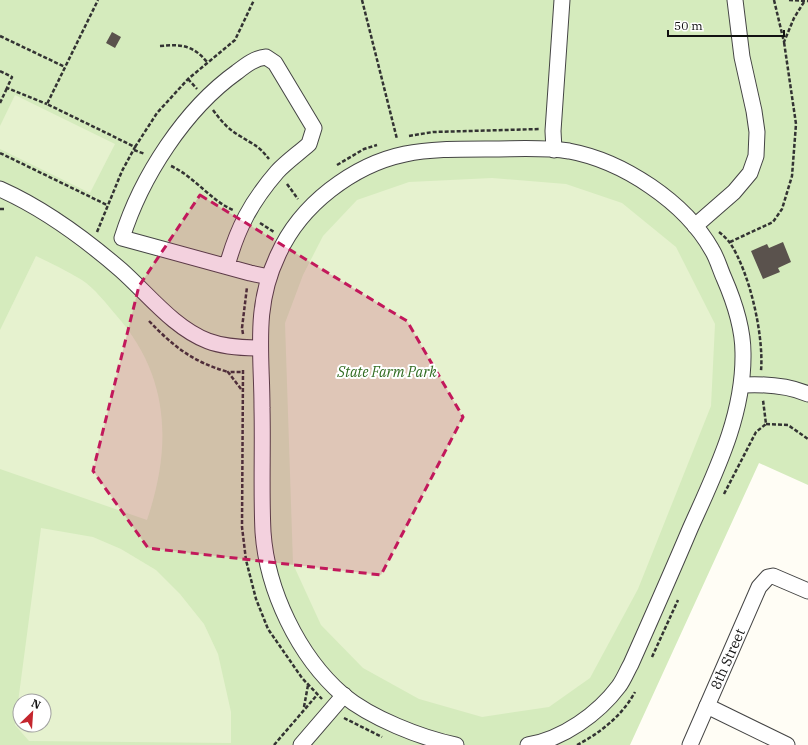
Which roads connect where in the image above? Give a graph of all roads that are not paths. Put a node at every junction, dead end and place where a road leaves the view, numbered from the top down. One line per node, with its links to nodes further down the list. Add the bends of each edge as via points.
1 (562, 0): 3 (street, via 553,131)
2 (735, 0): 5 (street, via 742,57 758,138 756,156 750,173 733,194)
3 (554, 150): 5 (street, via 589,156 626,171 682,212); 7 (street, via 432,150 391,156 372,163 344,179 305,212 278,254)
4 (0, 189): 8 (street, via 39,208 60,222 121,270 191,332 216,344)
5 (701, 222): 9 (street, via 736,310 743,349)
6 (227, 266): 6 (street, via 122,238 138,194 181,128 223,82 258,57 266,57 275,63 314,128 309,144 278,171 245,216 234,240); 7 (street)
7 (269, 277): 8 (street, via 259,326)
8 (260, 348): 12 (street, via 262,517 265,558 273,589 303,646 328,679)
9 (742, 385): 10 (street, via 760,384); 17 (street, via 736,416 718,466 631,664 619,685 604,702 574,727)
10 (808, 394)
11 (808, 591): 13 (street, 8th Street, via 780,578 770,577 759,588)
12 (344, 695): 14 (street); 15 (street)
13 (707, 706): 18 (street, 8th Street); 19 (street)
14 (418, 740): 16 (street)
15 (302, 745)
16 (456, 745)
17 (528, 745)
18 (690, 745)
19 (787, 745)

